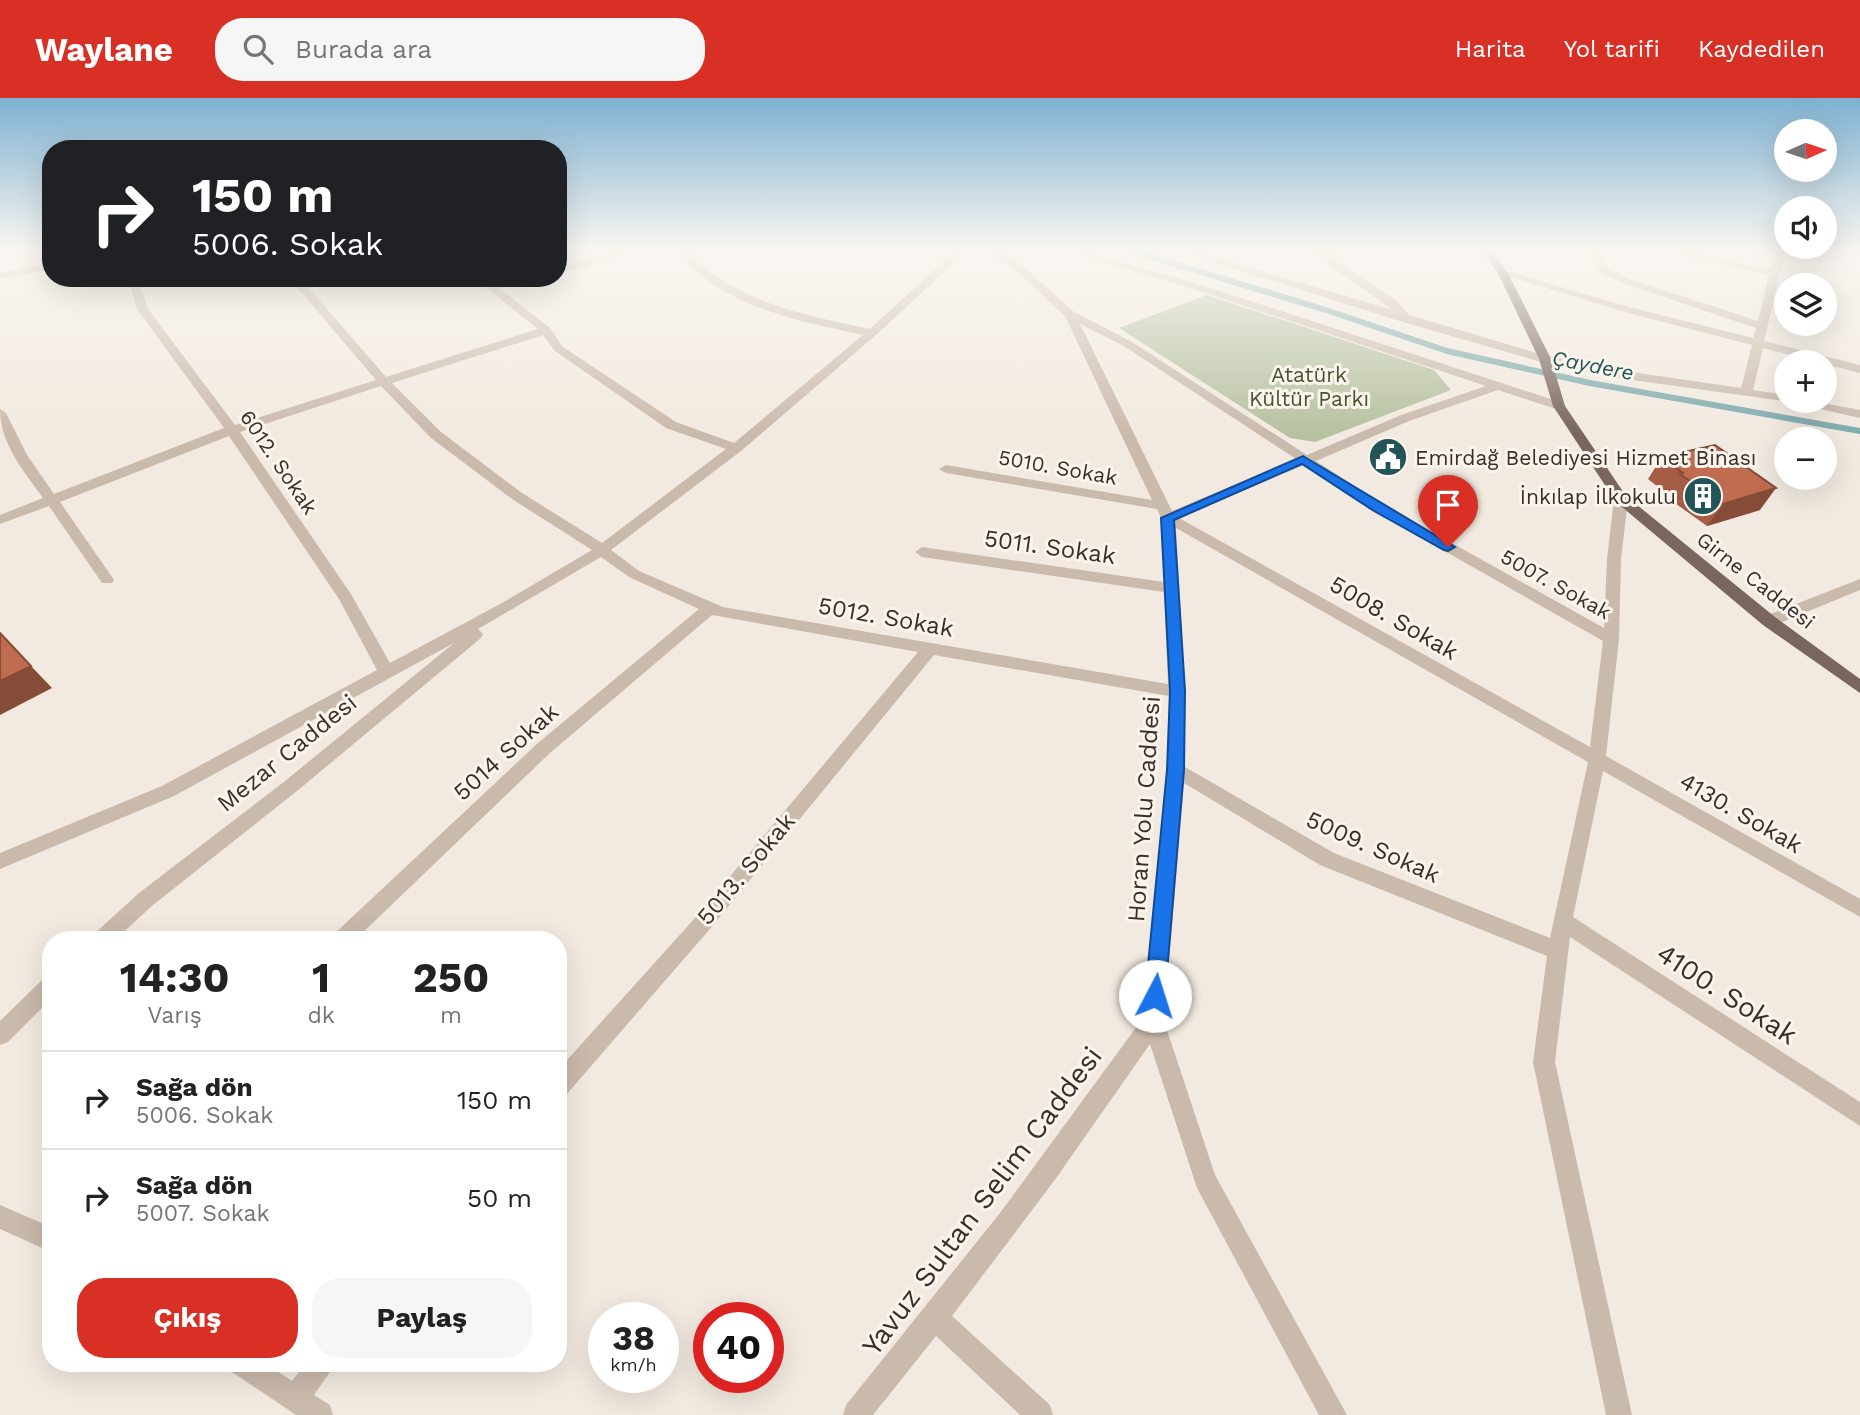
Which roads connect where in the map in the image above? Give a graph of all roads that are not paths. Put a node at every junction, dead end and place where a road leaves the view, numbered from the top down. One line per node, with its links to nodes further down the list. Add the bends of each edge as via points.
1 (145, 310): 30 (street, 6012. Sokak)
2 (322, 310): 22 (street, 5012. Sokak)
3 (521, 310): 17 (street)
4 (783, 310): 18 (street)
5 (897, 310): 18 (street)
6 (1066, 310): 14 (street, 5007. Sokak)
7 (1269, 310): 23 (street)
8 (1376, 310): 15 (street)
9 (1399, 310): 15 (street)
10 (1521, 310): 20 (main road, Girne Caddesi)
11 (1631, 310): 19 (street)
12 (1713, 310): 16 (street)
13 (1765, 310): 16 (street)
14 (1070, 314): 32 (street, 5007. Sokak, via 1128,344); 36 (street, Horan Yolu Caddesi)
15 (1407, 320): 20 (street)
16 (1762, 326): 19 (street)
17 (547, 330): 22 (street); 31 (street, via 559,349 671,425)
18 (872, 333): 31 (street)
19 (1757, 344): 21 (street); 24 (street)
20 (1545, 359): 24 (street); 26 (main road, Girne Caddesi)
21 (1860, 369)
22 (385, 383): 30 (street); 38 (street, 5012. Sokak, via 436,435 517,496)
23 (1497, 386): 26 (street); 32 (street)
24 (1746, 392): 25 (street)
25 (1774, 397)
26 (1557, 400): 35 (main road, Girne Caddesi)
27 (1837, 409): 29 (street)
28 (0, 413): 34 (street)
29 (1860, 414)
30 (232, 430): 34 (street); 48 (street, 6012. Sokak, via 346,597)
31 (736, 448): 38 (street)
32 (1303, 459): 36 (street); 46 (street, 5007. Sokak, via 1379,508)
33 (946, 469): 36 (street, 5010. Sokak)
34 (49, 499): 37 (street); 40 (street)
35 (1621, 499): 45 (main road, Girne Caddesi); 46 (street)
36 (1165, 512): 42 (street, Horan Yolu Caddesi); 52 (street, 5008. Sokak)
37 (0, 520)
38 (602, 550): 43 (street); 44 (street, 5012. Sokak, via 634,574)
39 (922, 552): 42 (street, 5011. Sokak)
40 (107, 580)
41 (1860, 584): 45 (street)
42 (1171, 588): 51 (street, Horan Yolu Caddesi)
43 (507, 607): 48 (street); 49 (street, Mezar Caddesi)
44 (710, 608): 47 (street, 5012. Sokak); 58 (street, 5014 Sokak, via 544,748)
45 (1769, 621): 50 (main road, Girne Caddesi)
46 (1611, 639): 52 (street)
47 (930, 648): 51 (street, 5012. Sokak); 63 (street, 5013. Sokak, via 702,924)
48 (387, 673): 49 (street); 54 (street, via 168,791)
49 (414, 683): 57 (street, Mezar Caddesi)
50 (1860, 687)
51 (1177, 691): 53 (street, Horan Yolu Caddesi)
52 (1597, 759): 55 (street, 4130. Sokak); 56 (street)
53 (1175, 770): 59 (street, 5009. Sokak, via 1327,859); 61 (street, Horan Yolu Caddesi)
54 (0, 861)
55 (1860, 909)
56 (1562, 920): 59 (street); 64 (street, 4100. Sokak)
57 (111, 931)
58 (351, 931)
59 (1559, 951): 75 (street, via 1544,1062)
60 (42, 994): 62 (street)
61 (1153, 1021): 67 (street, Yavuz Sultan Selim Caddesi); 74 (street, Horan Yolu Caddesi, via 1205,1180)
62 (0, 1035)
63 (567, 1077)
64 (1857, 1107)
65 (0, 1217): 66 (street)
66 (42, 1236)
67 (936, 1318): 72 (street, Yavuz Sultan Selim Caddesi); 73 (street)
68 (255, 1372): 70 (street)
69 (316, 1372): 70 (street)
70 (295, 1398): 71 (street)
71 (320, 1415)
72 (856, 1415)
73 (1041, 1415)
74 (1334, 1415)
75 (1619, 1415)

